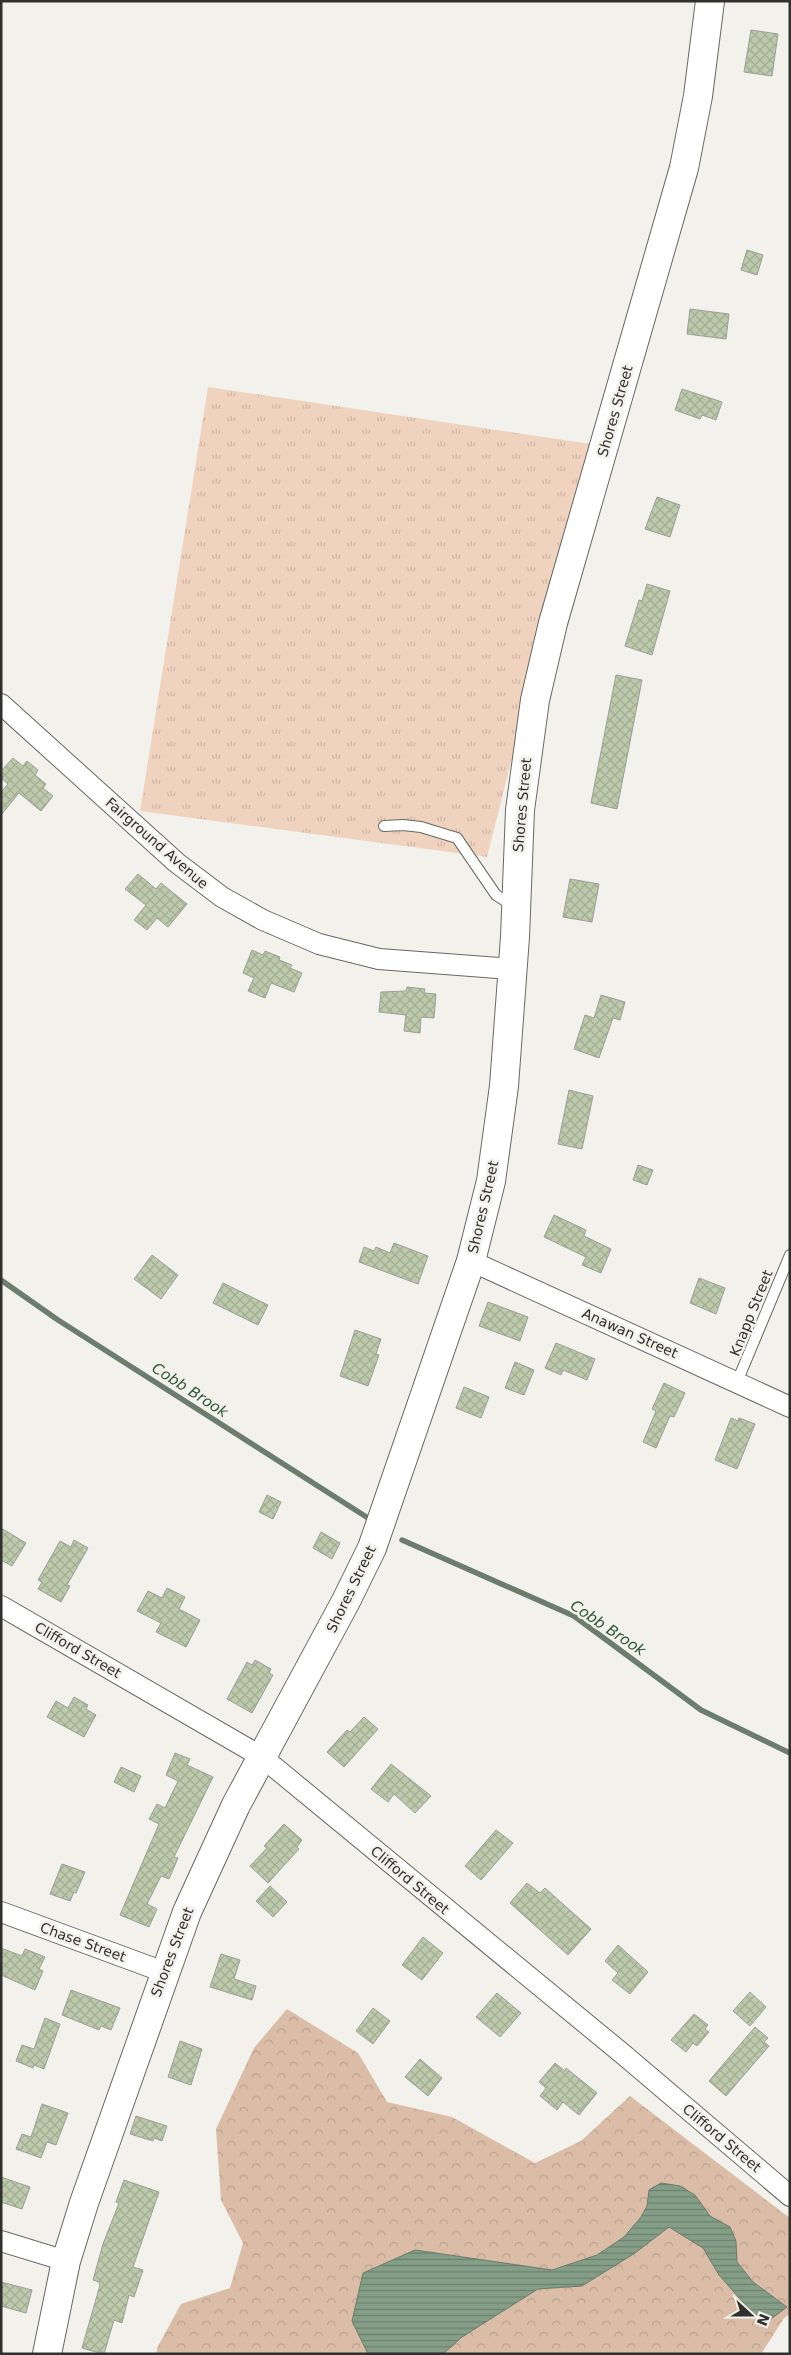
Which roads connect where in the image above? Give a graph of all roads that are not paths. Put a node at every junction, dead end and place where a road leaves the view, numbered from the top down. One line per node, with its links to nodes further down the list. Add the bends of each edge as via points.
1 (710, 1): 4 (street, Shores Street, via 698,96 684,168 538,683 520,810)
2 (1, 704): 5 (street, Fairground Avenue, via 177,863 222,897 263,920 319,944 379,959)
3 (384, 826): 4 (lane, via 421,827 457,838 496,895)
4 (516, 908): 5 (street, Shores Street)
5 (512, 969): 7 (street, Shores Street, via 499,1134 492,1181)
6 (790, 1255): 8 (lane, Knapp Street)
7 (471, 1260): 8 (street, Anawan Street); 11 (street, Shores Street, via 372,1548)
8 (738, 1382): 9 (street, Anawan Street)
9 (790, 1407)
10 (1, 1606): 11 (street, Clifford Street)
11 (262, 1757): 13 (street, Shores Street, via 207,1865); 14 (street, Clifford Street)
12 (1, 1912): 13 (street, Chase Street)
13 (164, 1972): 16 (street, Shores Street)
14 (790, 2196)
15 (1, 2242): 16 (street)
16 (66, 2261): 17 (street, Shores Street)
17 (47, 2354)

